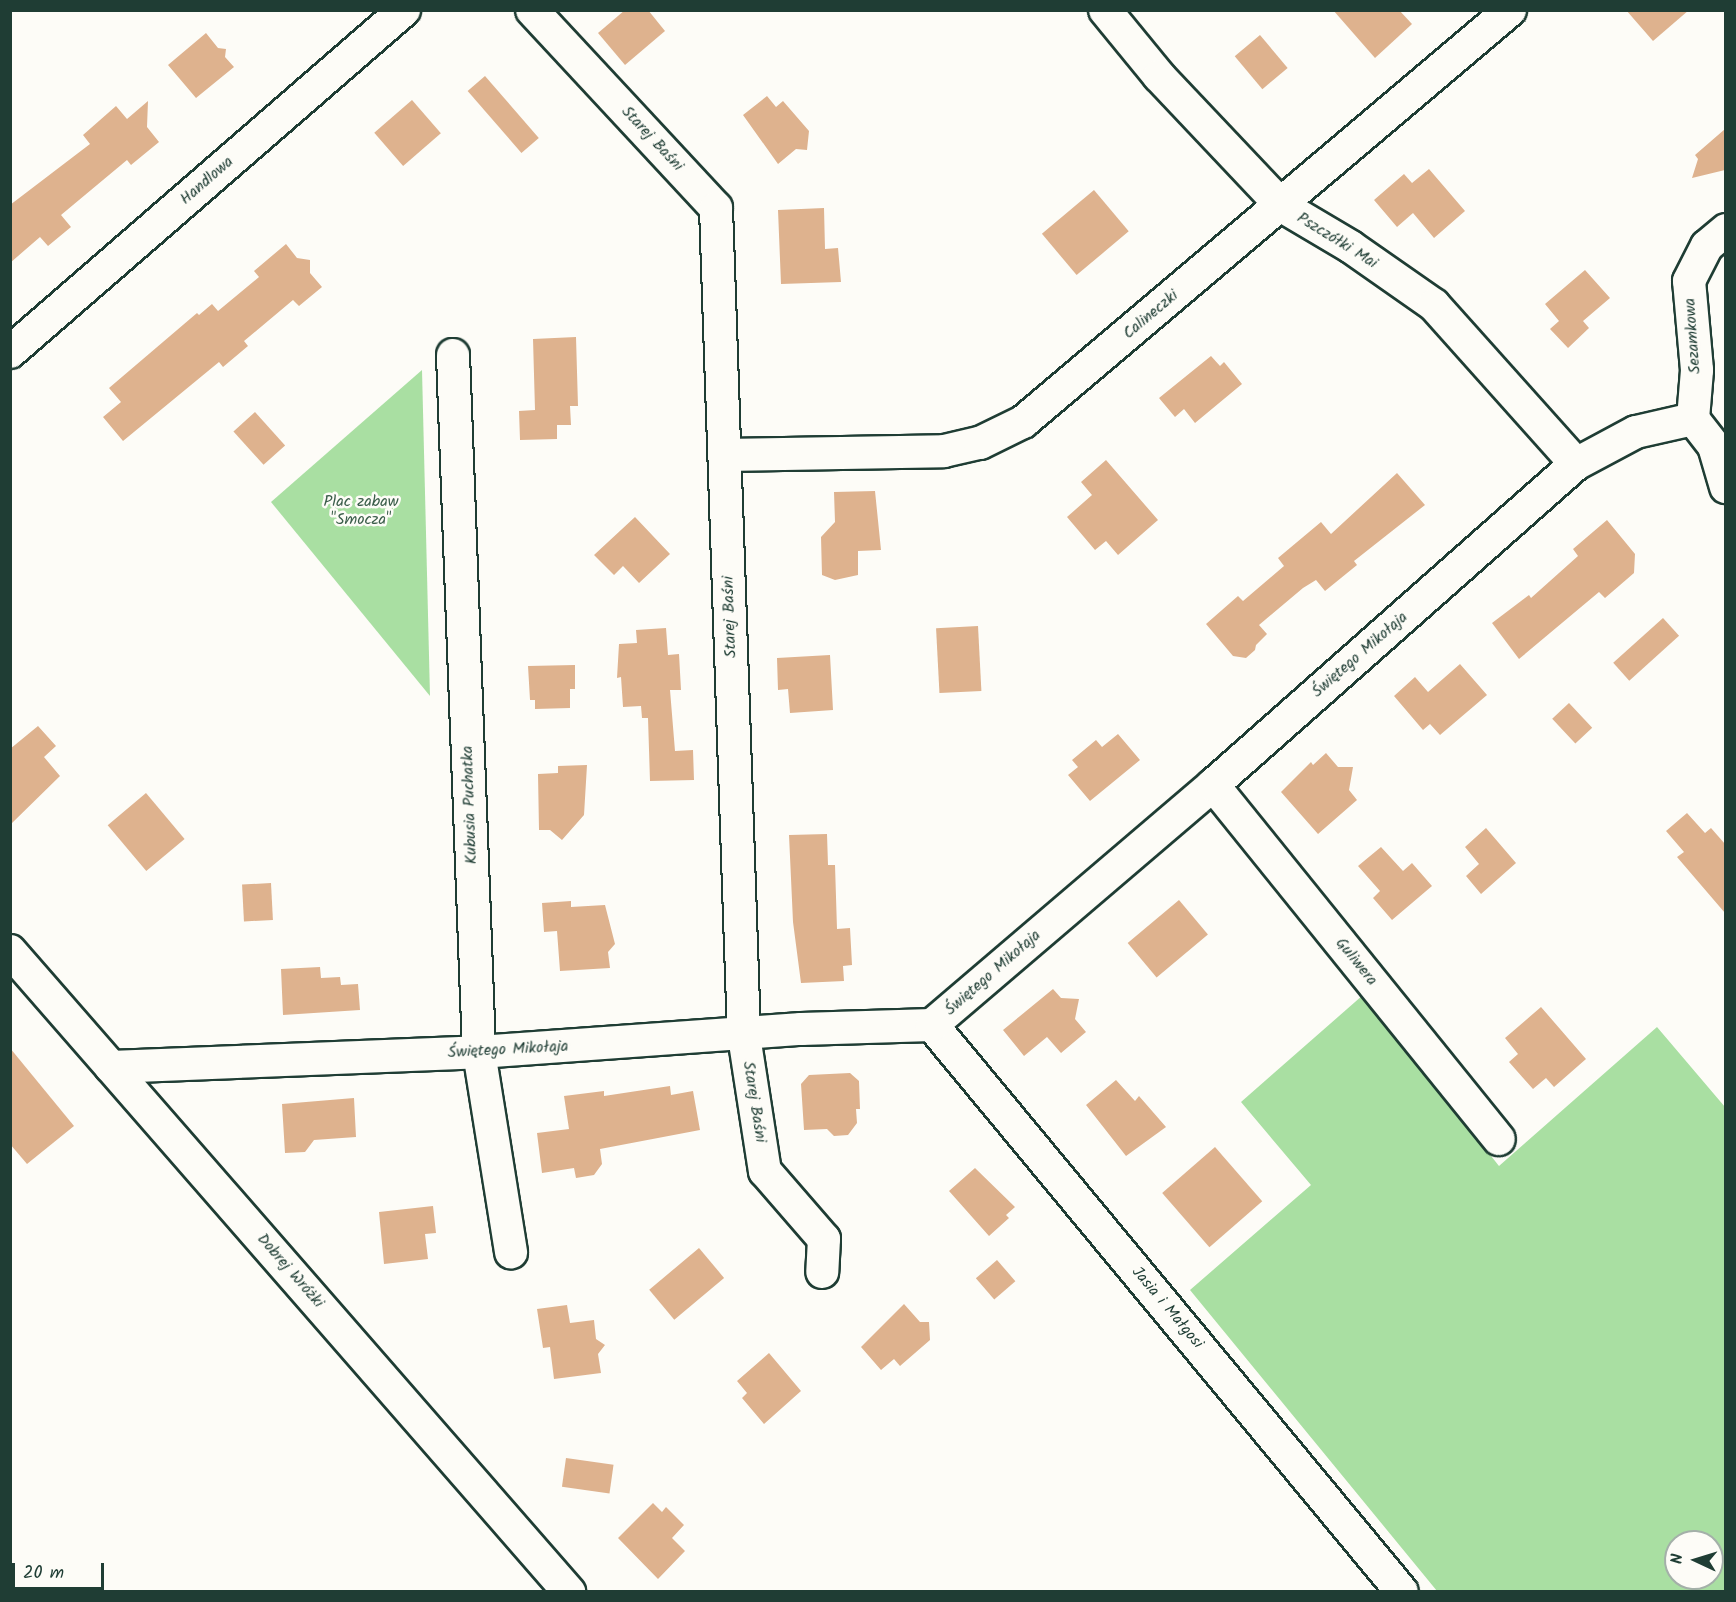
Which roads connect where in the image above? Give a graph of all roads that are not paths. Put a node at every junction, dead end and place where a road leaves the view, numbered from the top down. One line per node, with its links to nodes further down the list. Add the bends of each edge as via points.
1 (404, 10): 7 (street, Handlowa)
2 (532, 10): 10 (street, Starej Baśni, via 716,208)
3 (1104, 10): 5 (street, Pszczółki Mai, via 1159,76)
4 (1510, 10): 5 (street, Calineczki)
5 (1282, 206): 10 (street, Calineczki, via 1023,422 980,443 944,451); 11 (street, Pszczółki Mai, via 1351,247 1434,305)
6 (1725, 231): 9 (street, Sezamkowa, via 1707,246 1689,281 1697,370)
7 (10, 352)
8 (453, 356): 17 (street, Kubusia Puchatka)
9 (1694, 418): 11 (street, Świętego Mikołaja, via 1636,432); 12 (street, via 1714,446)
10 (725, 455): 16 (street, Starej Baśni)
11 (1576, 464): 13 (street, Świętego Mikołaja)
12 (1725, 487)
13 (1213, 785): 15 (street, Świętego Mikołaja); 19 (street, Guliwera)
14 (10, 951): 18 (street, Dobrej Wróżki)
15 (932, 1025): 16 (street, Świętego Mikołaja, via 801,1029); 23 (street, Jasia i Małgosi)
16 (744, 1036): 17 (street, Świętego Mikołaja); 21 (street, Starej Baśni, via 765,1171 824,1239)
17 (479, 1052): 18 (street, Świętego Mikołaja); 20 (street, Kubusia Puchatka)
18 (111, 1067): 22 (street, Dobrej Wróżki)
19 (1499, 1139)
20 (511, 1252)
21 (822, 1272)
22 (569, 1592)
23 (1402, 1592)

